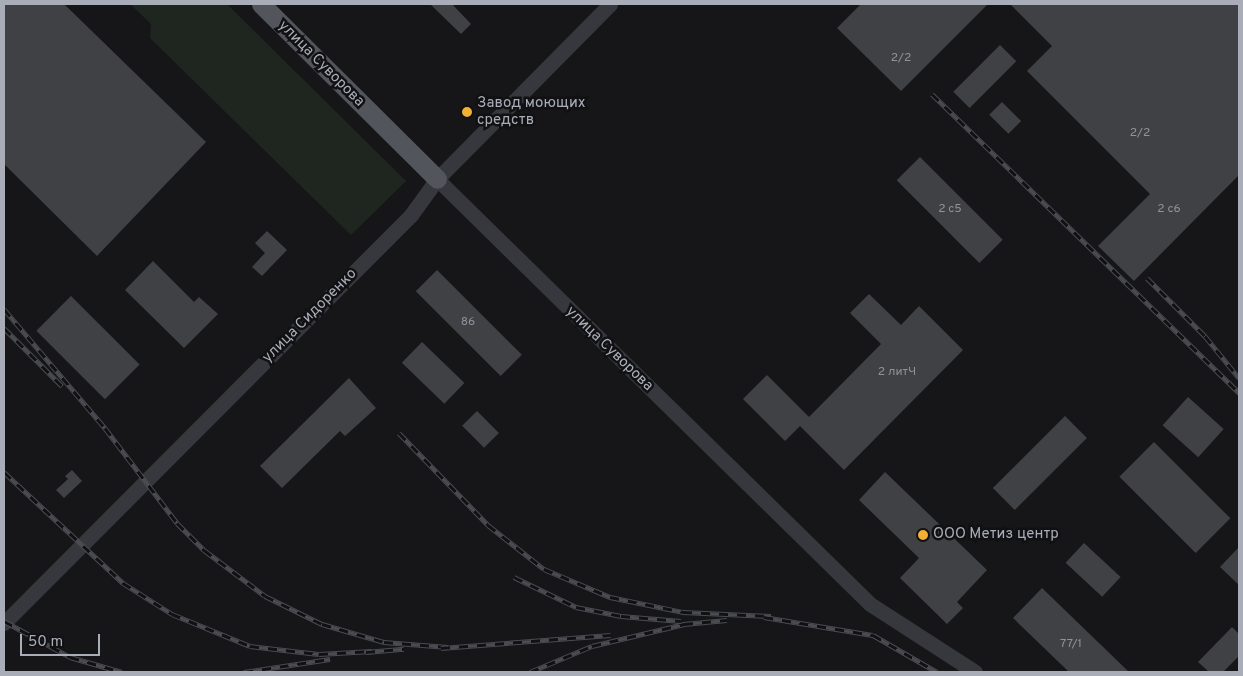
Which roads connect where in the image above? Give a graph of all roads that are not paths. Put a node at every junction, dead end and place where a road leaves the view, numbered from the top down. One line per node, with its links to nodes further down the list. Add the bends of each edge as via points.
1 (261, 4): 3 (main road, улица Суворова)
2 (610, 4): 3 (street, улица Сидоренко)
3 (437, 179): 4 (street, улица Сидоренко, via 411,215); 5 (street, улица Суворова, via 870,604)
4 (4, 624)
5 (975, 672)

